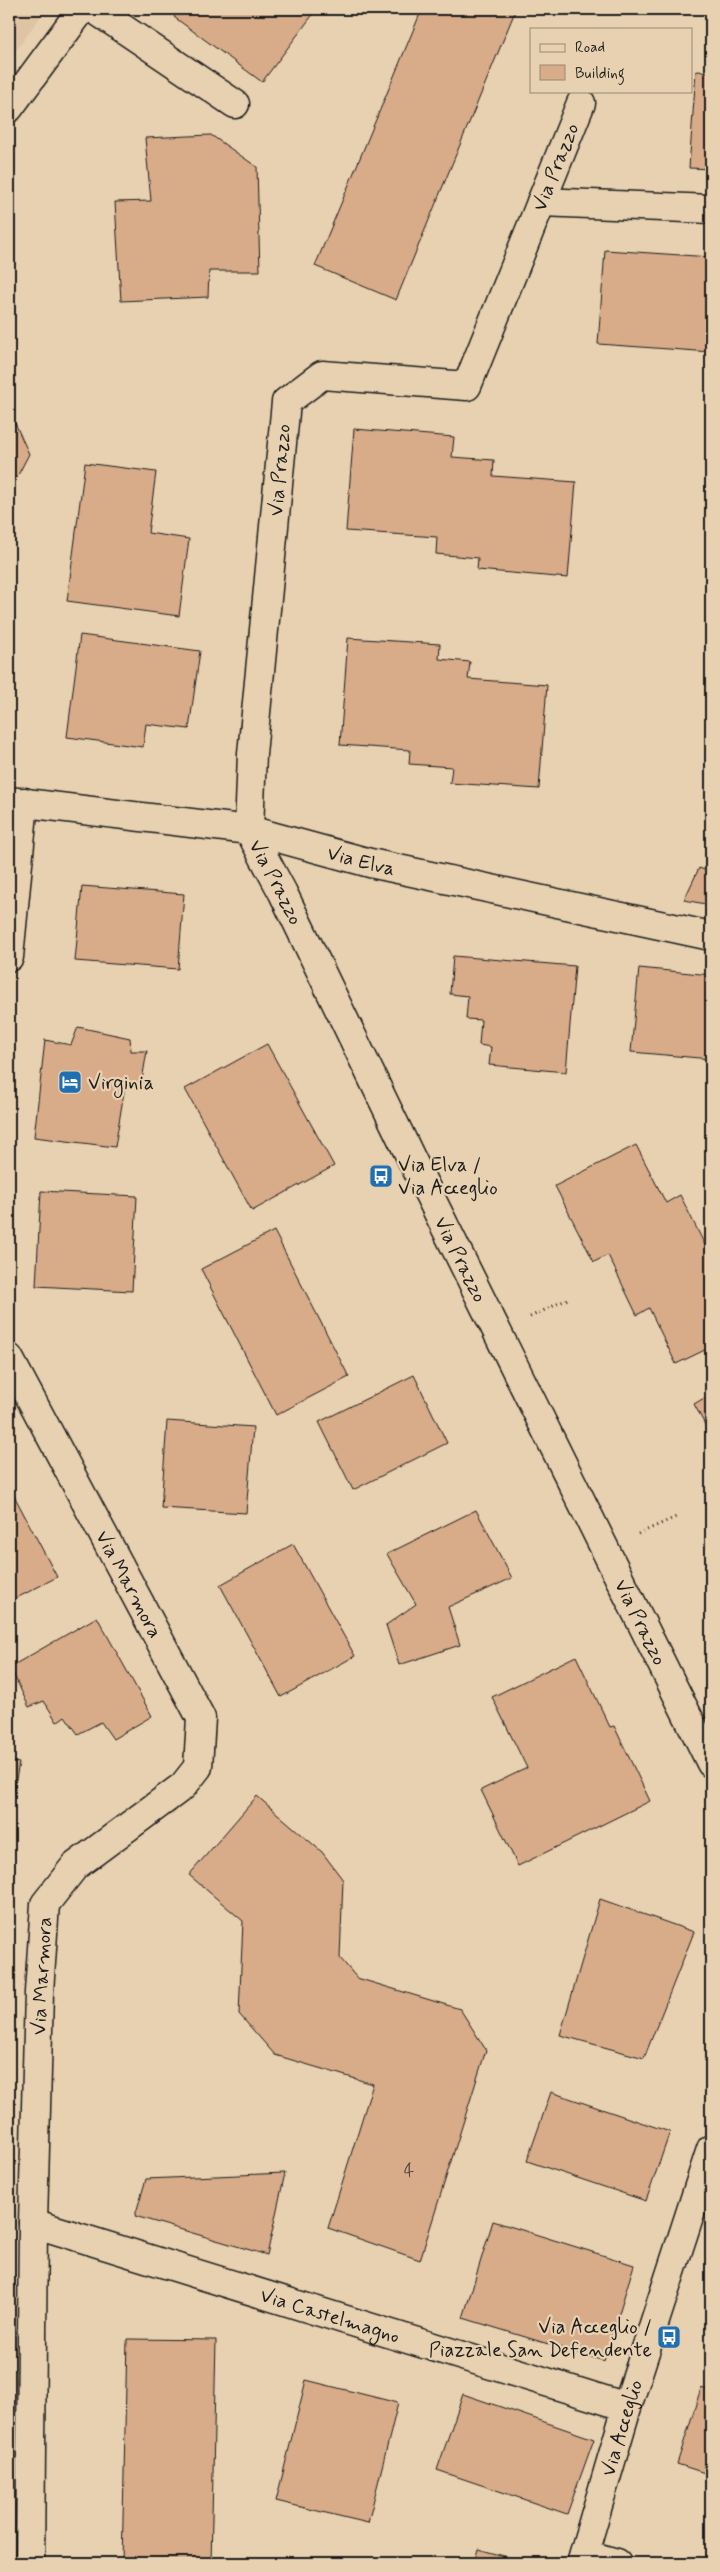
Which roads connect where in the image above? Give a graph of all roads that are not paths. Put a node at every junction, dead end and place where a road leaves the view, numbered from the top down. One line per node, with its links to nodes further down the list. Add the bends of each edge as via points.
1 (82, 9): 5 (street)
2 (94, 9): 4 (street)
3 (581, 103): 6 (street, Via Prazzo)
4 (235, 104)
5 (9, 108)
6 (541, 202): 7 (street); 9 (street, Via Prazzo, via 468,386 322,375 286,402 252,754)
7 (711, 209)
8 (17, 802): 9 (street, Via Elva); 11 (street)
9 (249, 830): 10 (street, Via Elva, via 370,863); 13 (street, Via Prazzo, via 283,893)
10 (711, 936)
11 (9, 957)
12 (12, 1372): 15 (street, Via Marmora, via 201,1718 198,1767 183,1786 75,1866 45,1904 39,1992)
13 (711, 1763)
14 (711, 2149): 16 (street, Via Acceglio)
15 (33, 2223): 16 (street, Via Castelmagno); 18 (street, Via Marmora)
16 (627, 2407): 17 (street, Via Acceglio)
17 (583, 2559): 19 (street)
18 (30, 2563)
19 (617, 2563)

